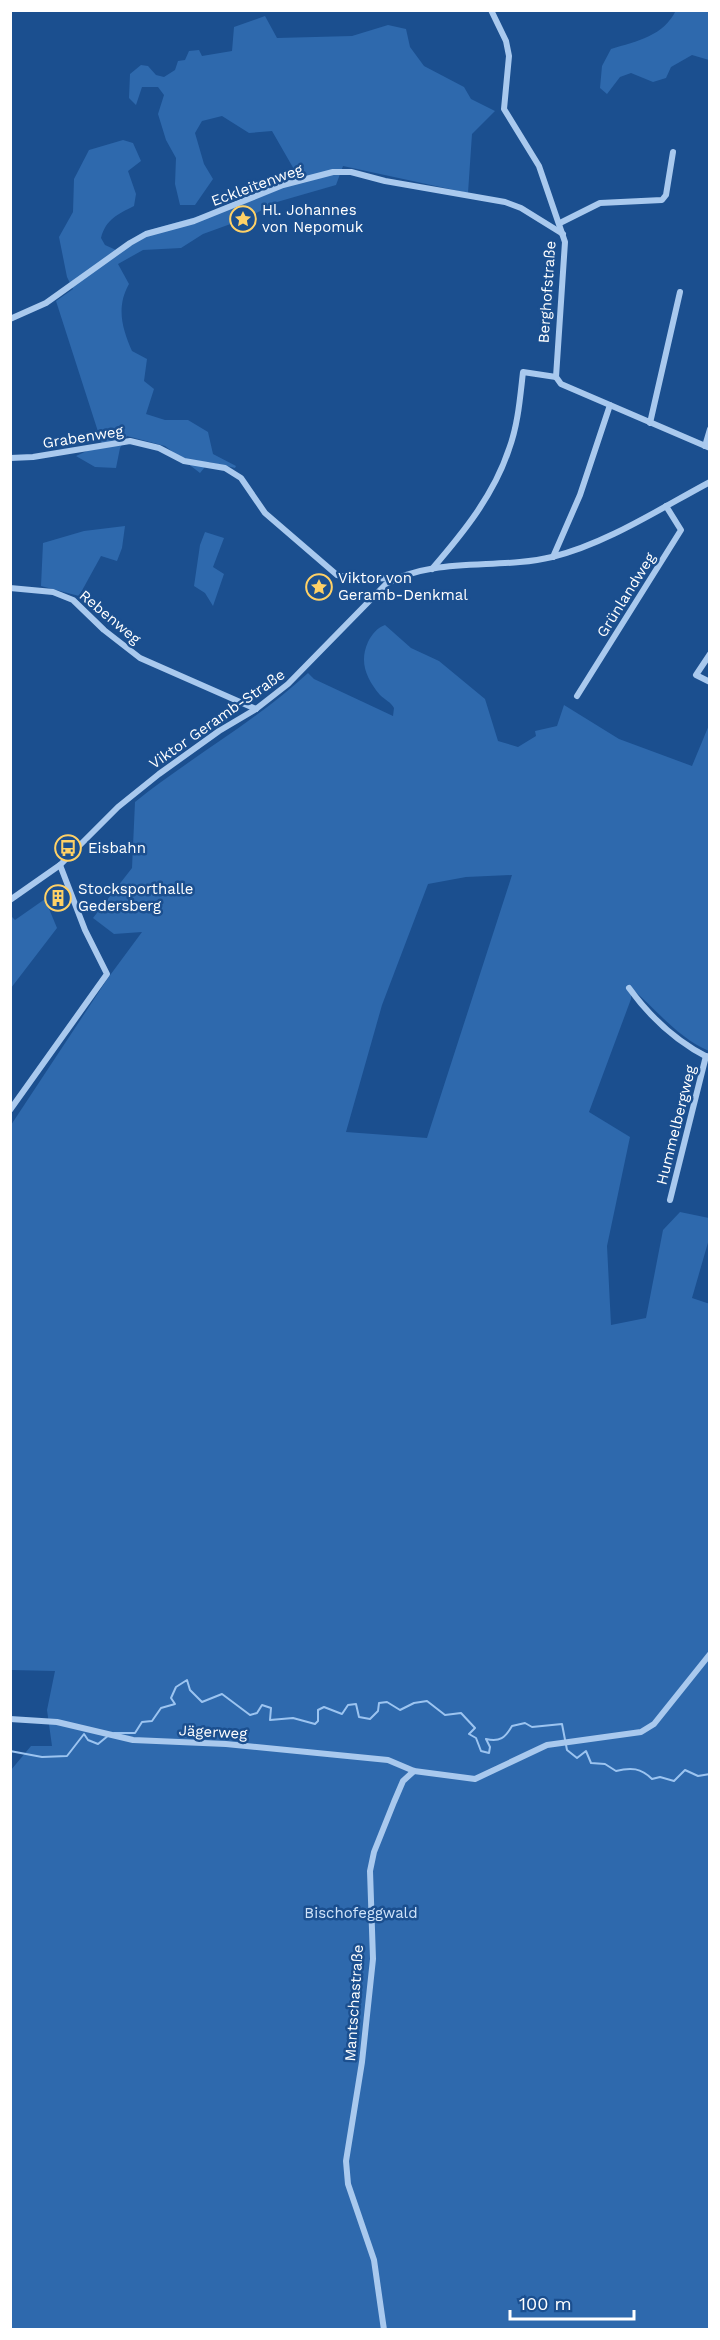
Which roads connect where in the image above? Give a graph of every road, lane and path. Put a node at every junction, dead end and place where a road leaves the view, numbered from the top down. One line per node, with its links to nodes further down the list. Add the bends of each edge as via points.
1 (491, 10): 3 (street, Berghofstraße, via 509,56 504,109 538,166)
2 (673, 152): 3 (street, via 662,200 600,203)
3 (560, 223): 4 (street, Berghofstraße)
4 (563, 234): 6 (street, Eckleitenweg, via 505,202 351,172 333,172 283,185 204,217 146,234 46,303); 7 (street, Berghofstraße)
5 (680, 292): 9 (street)
6 (10, 319)
7 (556, 377): 8 (street, via 561,384); 16 (street, via 523,372 514,433 504,464 474,517)
8 (610, 405): 9 (street); 15 (street, via 580,495)
9 (650, 423): 11 (street)
10 (710, 429): 11 (street)
11 (707, 447)
12 (10, 458): 17 (street, Grabenweg, via 130,441 159,448 184,461 225,468 241,478 265,513 337,575 356,579)
13 (710, 482): 14 (street, Viktor Geramb-Straße)
14 (666, 506): 15 (street, Viktor Geramb-Straße, via 587,545); 21 (street, Grünlandweg, via 681,530)
15 (553, 557): 16 (street, Viktor Geramb-Straße)
16 (432, 569): 17 (street, Viktor Geramb-Straße)
17 (397, 578): 22 (street, Viktor Geramb-Straße, via 371,597 294,680)
18 (10, 588): 22 (street, Rebenweg, via 53,592 72,600 147,662)
19 (710, 654): 20 (street, via 696,675)
20 (710, 682)
21 (577, 696)
22 (256, 709): 23 (street, Viktor Geramb-Straße, via 159,774 118,807)
23 (60, 865): 24 (street, Viktor Geramb-Straße); 27 (street, via 107,974)
24 (10, 900)
25 (629, 988): 26 (street, Hummelbergweg, via 670,1033)
26 (708, 1057): 28 (street, Hummelbergweg)
27 (10, 1110)
28 (670, 1200)
29 (710, 1654): 31 (street, via 654,1724 627,1736 556,1742 475,1779)
30 (10, 1719): 31 (street, Jägerweg, via 51,1721 133,1740 302,1750 388,1760)
31 (414, 1772): 32 (street, Mantschastraße, via 403,1781 370,1871 373,1959 346,2161 348,2184 374,2260)
32 (384, 2330)

